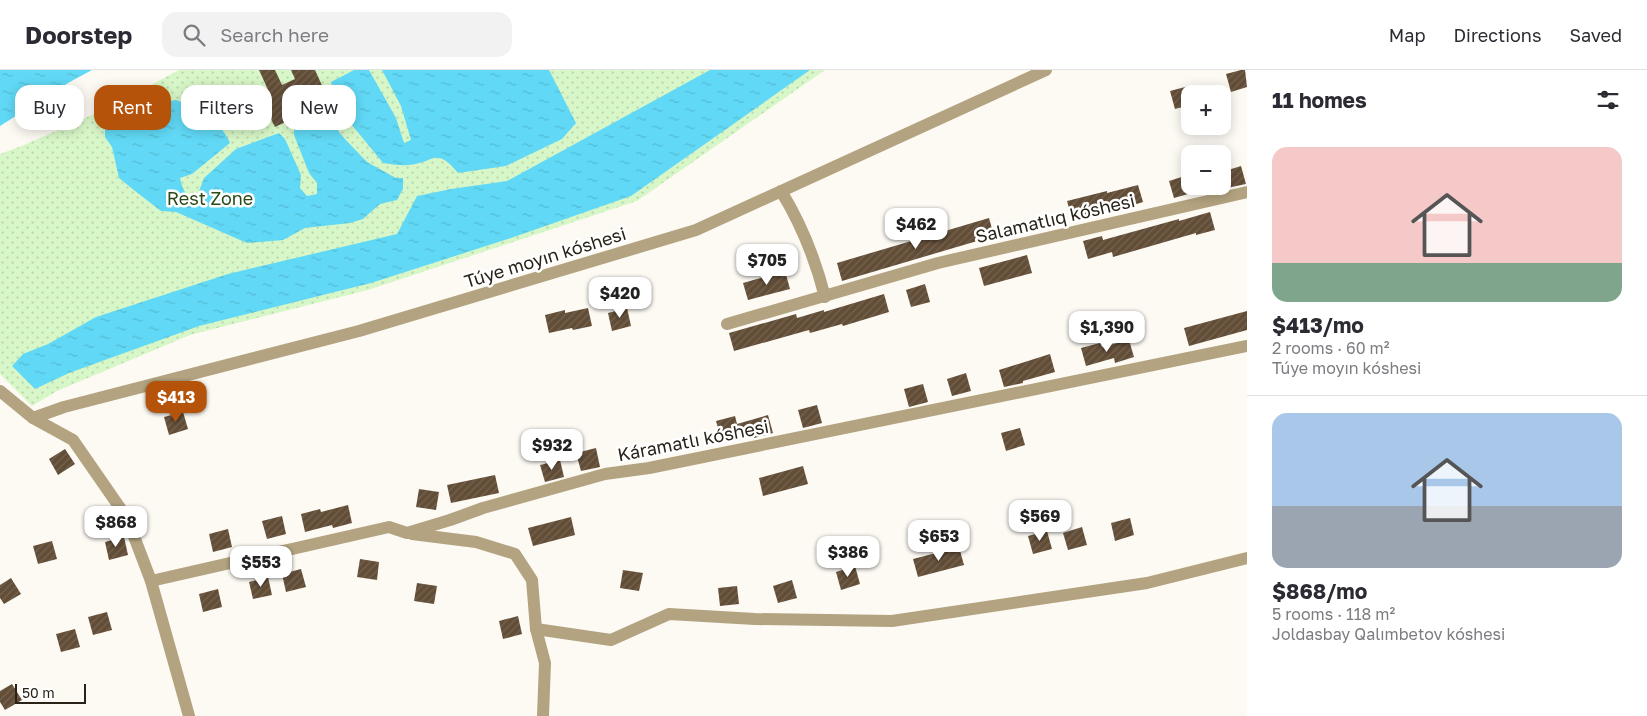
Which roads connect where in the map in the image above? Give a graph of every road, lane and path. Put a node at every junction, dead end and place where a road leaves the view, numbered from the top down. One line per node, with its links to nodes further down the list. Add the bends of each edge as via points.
1 (1046, 70): 2 (street, Túye moyın kóshesi)
2 (781, 191): 4 (street, via 795,213 815,259); 8 (street, Túye moyın kóshesi, via 696,230 359,331 64,407)
3 (1247, 192): 4 (street, Salamatlıq kóshesi, via 938,263)
4 (825, 296): 5 (street, Salamatlıq kóshesi)
5 (727, 324)
6 (1247, 346): 9 (street, Káramatlı kóshesi, via 658,466 605,474 483,508)
7 (0, 391): 8 (street)
8 (33, 418): 11 (street, via 73,440 127,518)
9 (407, 534): 11 (street, via 389,527); 12 (street, via 476,542 514,554 532,580)
10 (1247, 558): 12 (street, via 1147,583 892,621 669,614 611,640)
11 (151, 581): 13 (street)
12 (536, 629): 14 (street, via 546,663)
13 (189, 716)
14 (543, 716)

